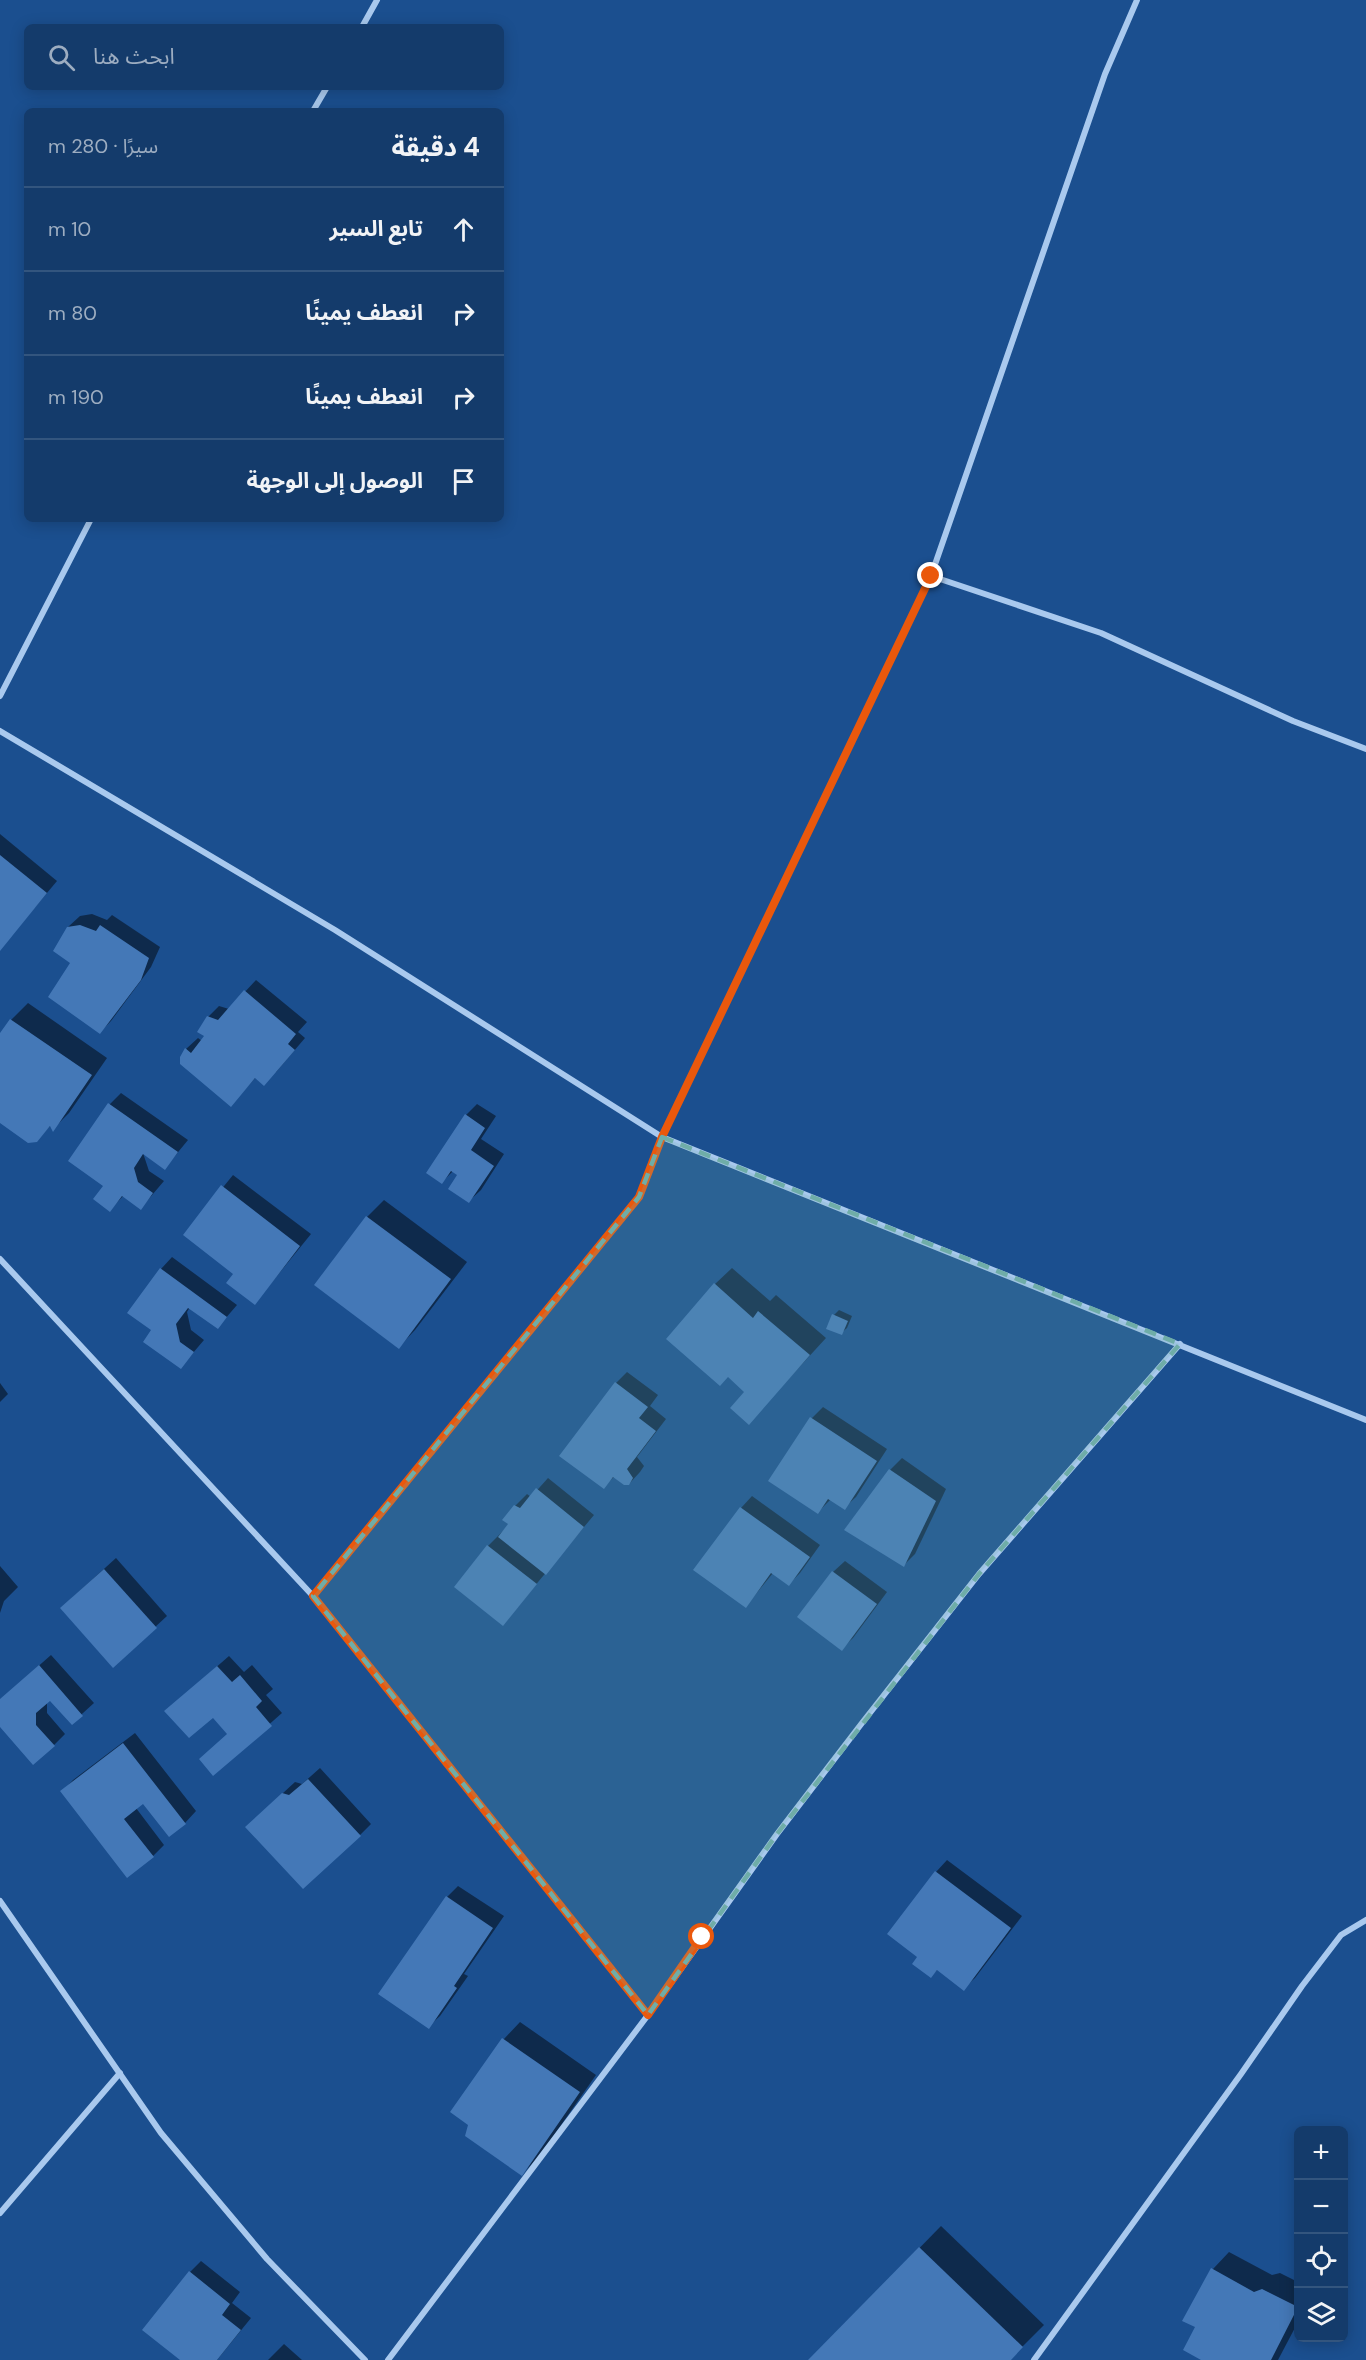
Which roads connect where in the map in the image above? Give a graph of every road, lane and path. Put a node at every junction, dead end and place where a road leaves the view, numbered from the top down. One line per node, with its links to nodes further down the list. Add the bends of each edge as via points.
1 (377, 0): 3 (street)
2 (1137, 0): 7 (street, via 1105,74)
3 (364, 24)
4 (325, 90): 5 (street)
5 (315, 108)
6 (89, 522): 8 (street)
7 (931, 576): 10 (street, via 1101,633 1293,721); 11 (street)
8 (0, 696)
9 (0, 731): 11 (street, via 335,930)
10 (1366, 749)
11 (662, 1137): 13 (street); 15 (street, via 639,1197)
12 (0, 1259): 15 (street)
13 (1180, 1344): 14 (street); 18 (street, via 979,1574 777,1834)
14 (1366, 1419)
15 (313, 1596): 18 (street)
16 (0, 1901): 19 (street)
17 (1366, 1920): 23 (street, via 1341,1935 1302,1986)
18 (648, 2015): 22 (street)
19 (120, 2073): 20 (street); 21 (street, via 161,2133 267,2259)
20 (0, 2213)
21 (365, 2360)
22 (388, 2360)
23 (1034, 2360)

